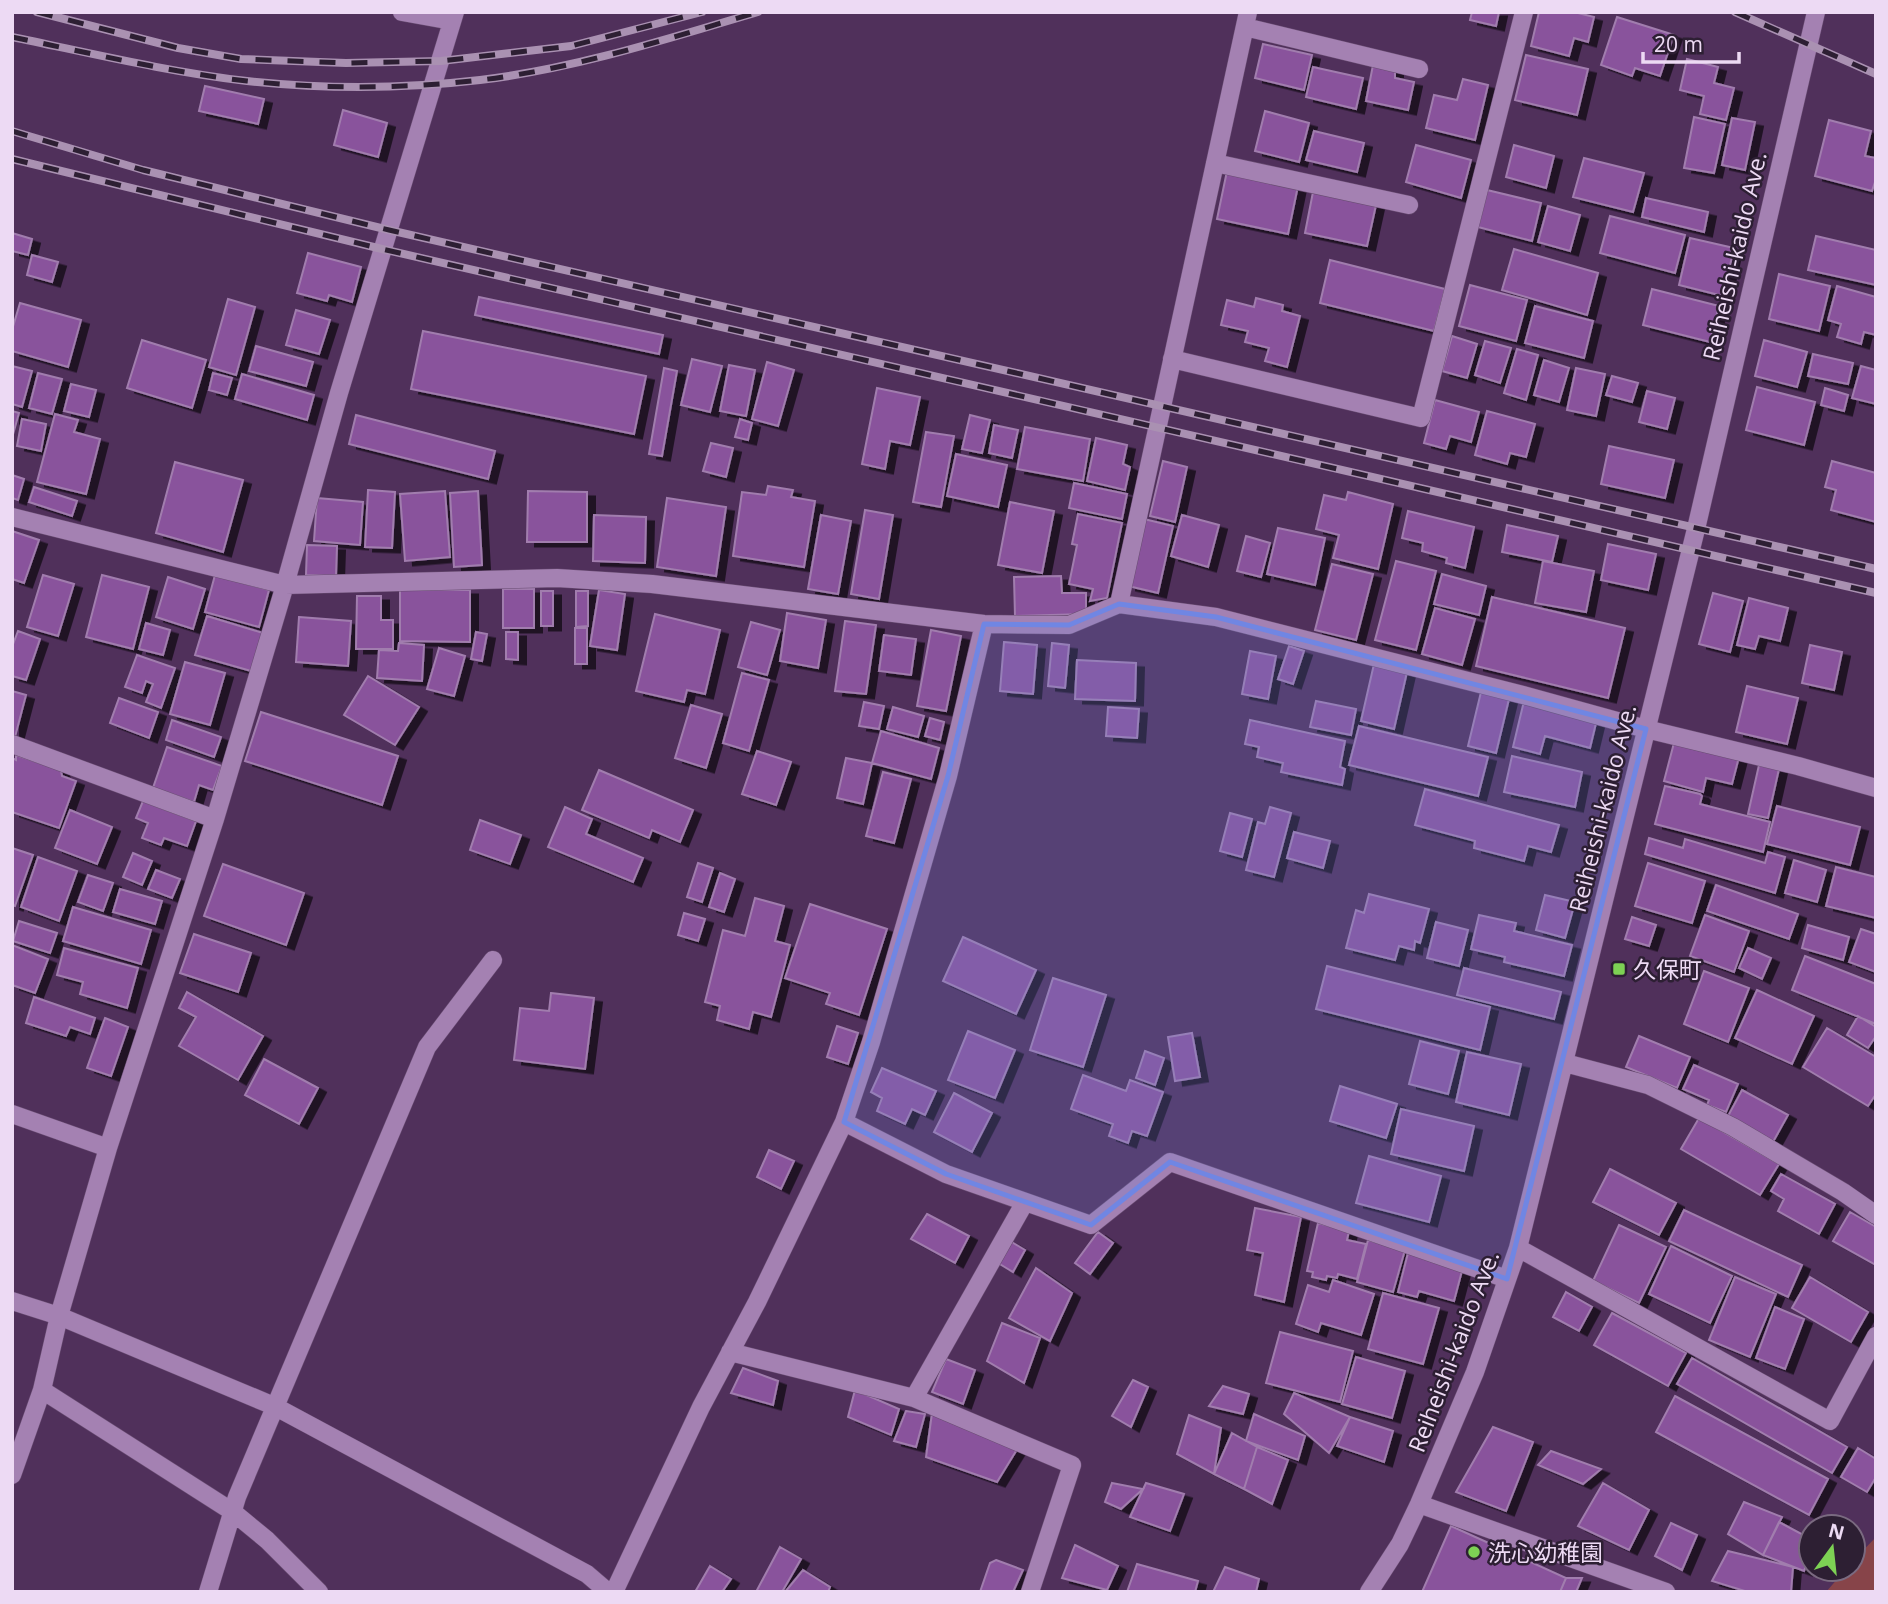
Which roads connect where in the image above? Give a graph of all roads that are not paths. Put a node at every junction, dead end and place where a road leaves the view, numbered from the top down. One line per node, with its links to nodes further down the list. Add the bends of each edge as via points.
1 (402, 12): 4 (street)
2 (1524, 12): 9 (street, via 1422,418)
3 (1816, 12): 14 (street, Reiheishi-kaido Ave.)
4 (454, 16): 11 (street)
5 (1247, 20): 6 (street); 7 (street)
6 (1419, 69)
7 (1215, 163): 8 (street); 9 (street)
8 (1409, 205)
9 (1172, 359): 12 (street)
10 (12, 517): 11 (street)
11 (285, 585): 13 (street, via 557,578 652,584); 17 (street)
12 (1119, 604): 13 (street, via 1069,625); 14 (street, via 1216,617)
13 (984, 624): 21 (street, via 948,776)
14 (1646, 729): 16 (street); 19 (street, Reiheishi-kaido Ave.)
15 (12, 744): 17 (street)
16 (1876, 788)
17 (215, 819): 22 (street)
18 (494, 960): 33 (street, via 427,1047)
19 (1565, 1063): 24 (street, via 1648,1084 1733,1127); 25 (street, Reiheishi-kaido Ave.)
20 (12, 1114): 22 (street)
21 (844, 1122): 23 (street, via 946,1174); 30 (street)
22 (108, 1148): 28 (street)
23 (1025, 1202): 26 (street, via 1091,1225 1170,1163); 32 (street)
24 (1876, 1215)
25 (1518, 1248): 26 (street, Reiheishi-kaido Ave.); 29 (street, via 1830,1421)
26 (1507, 1279): 35 (street, Reiheishi-kaido Ave., via 1475,1372)
27 (12, 1301): 28 (street)
28 (59, 1316): 31 (street); 33 (street)
29 (1876, 1336)
30 (730, 1352): 32 (street); 40 (street)
31 (42, 1390): 34 (street); 36 (street)
32 (915, 1398): 41 (street, via 1072,1465)
33 (274, 1406): 36 (street); 39 (street, via 587,1574)
34 (12, 1475)
35 (1419, 1504): 42 (street, Reiheishi-kaido Ave.); 43 (street)
36 (233, 1513): 37 (street); 38 (street)
37 (208, 1592)
38 (319, 1592)
39 (608, 1592)
40 (614, 1592)
41 (1030, 1592)
42 (1370, 1592)
43 (1666, 1592)

